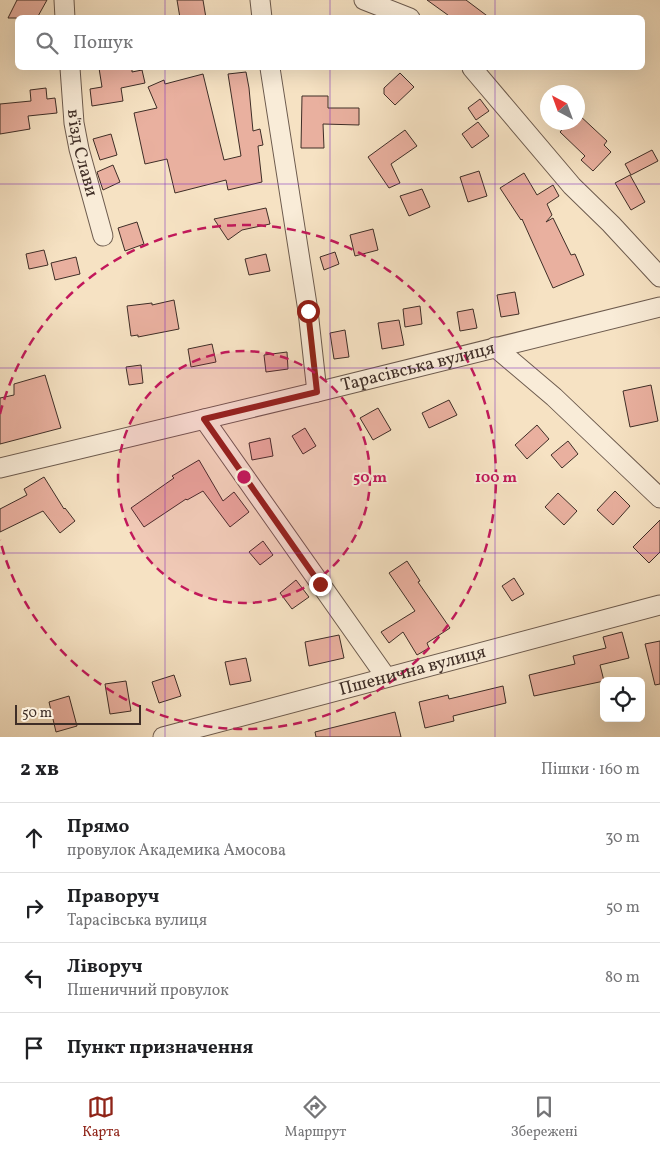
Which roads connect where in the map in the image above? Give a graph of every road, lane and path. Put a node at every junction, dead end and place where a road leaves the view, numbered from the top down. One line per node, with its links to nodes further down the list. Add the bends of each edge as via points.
1 (64, 0): 4 (street)
2 (260, 0): 5 (street)
3 (364, 0): 6 (street)
4 (65, 15)
5 (262, 15)
6 (402, 15)
7 (70, 70): 10 (street, в'їзд Слави, via 77,140)
8 (270, 70): 14 (street, via 308,311)
9 (474, 70): 11 (street, via 566,179)
10 (103, 236)
11 (660, 277)
12 (660, 307): 13 (street, Тарасівська вулиця)
13 (495, 347): 14 (street, Тарасівська вулиця); 17 (street, via 554,397)
14 (317, 392): 15 (street, Тарасівська вулиця)
15 (204, 419): 16 (street, Тарасівська вулиця); 19 (street)
16 (0, 468)
17 (660, 498)
18 (660, 604): 19 (street, Пшенична вулиця)
19 (386, 677): 20 (street, Пшенична вулиця)
20 (163, 737)

